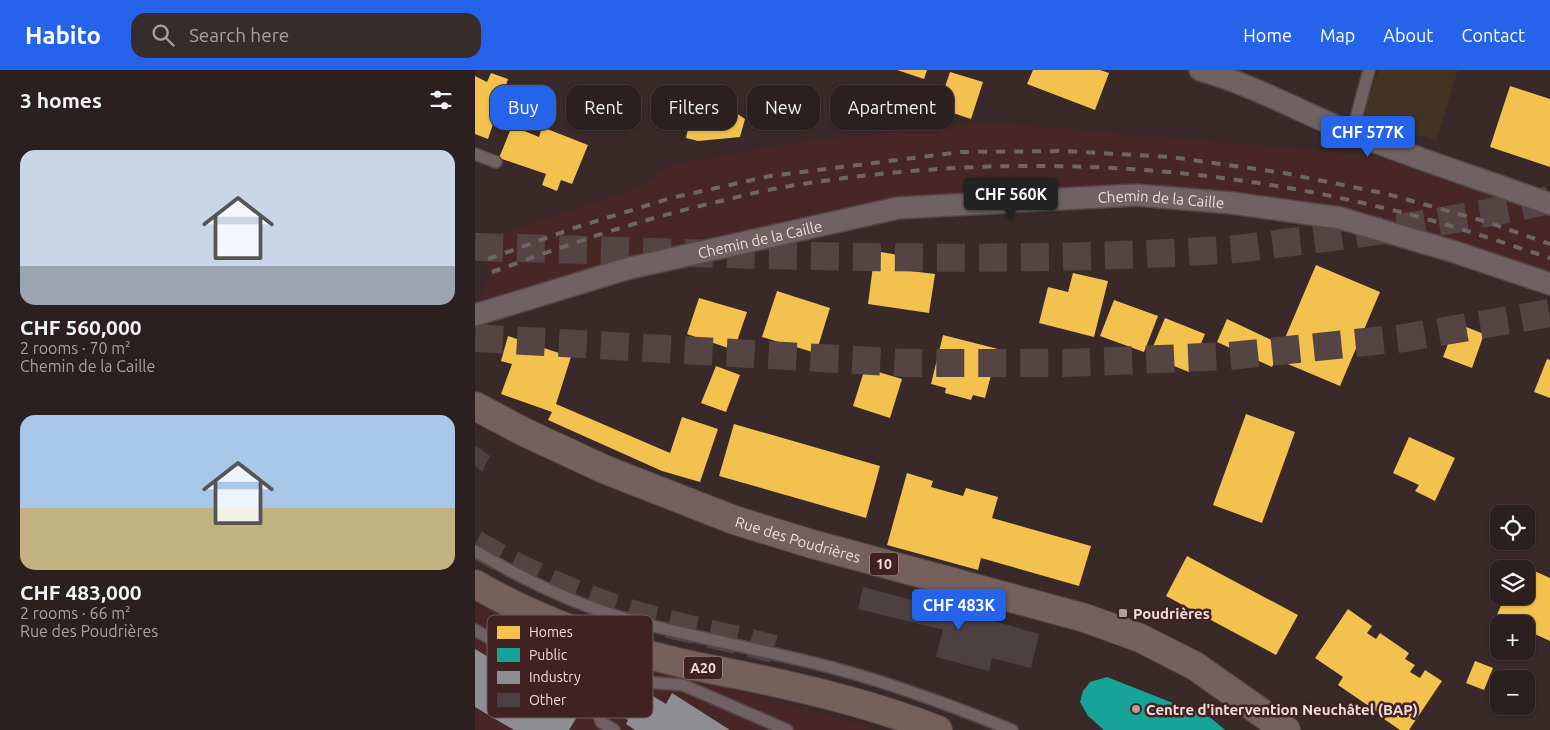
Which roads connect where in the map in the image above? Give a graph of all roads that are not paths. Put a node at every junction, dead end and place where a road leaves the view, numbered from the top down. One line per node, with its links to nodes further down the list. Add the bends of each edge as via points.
1 (1200, 70): 3 (street)
2 (1369, 70): 3 (lane)
3 (1352, 133): 6 (street)
4 (475, 154): 5 (lane)
5 (496, 162)
6 (1550, 204)
7 (1550, 284): 8 (street, Chemin de la Caille, via 1341,218 1232,203 1136,195 899,208 626,269)
8 (475, 315)
9 (475, 406): 24 (main road, Rue des Poudrières / 10, via 607,470 734,520 821,547 1085,618 1140,638 1195,666)
10 (475, 551): 13 (lane, via 559,595)
11 (475, 584): 12 (highway, A20)
12 (540, 615)
13 (615, 615)
14 (653, 626): 23 (lane, via 837,668)
15 (475, 630): 16 (lane)
16 (487, 637)
17 (653, 655): 22 (highway, A20, via 870,706)
18 (653, 682): 21 (lane, via 683,684)
19 (598, 726): 20 (lane)
20 (613, 730)
21 (787, 730)
22 (938, 730)
23 (1012, 730)
24 (1285, 730)

